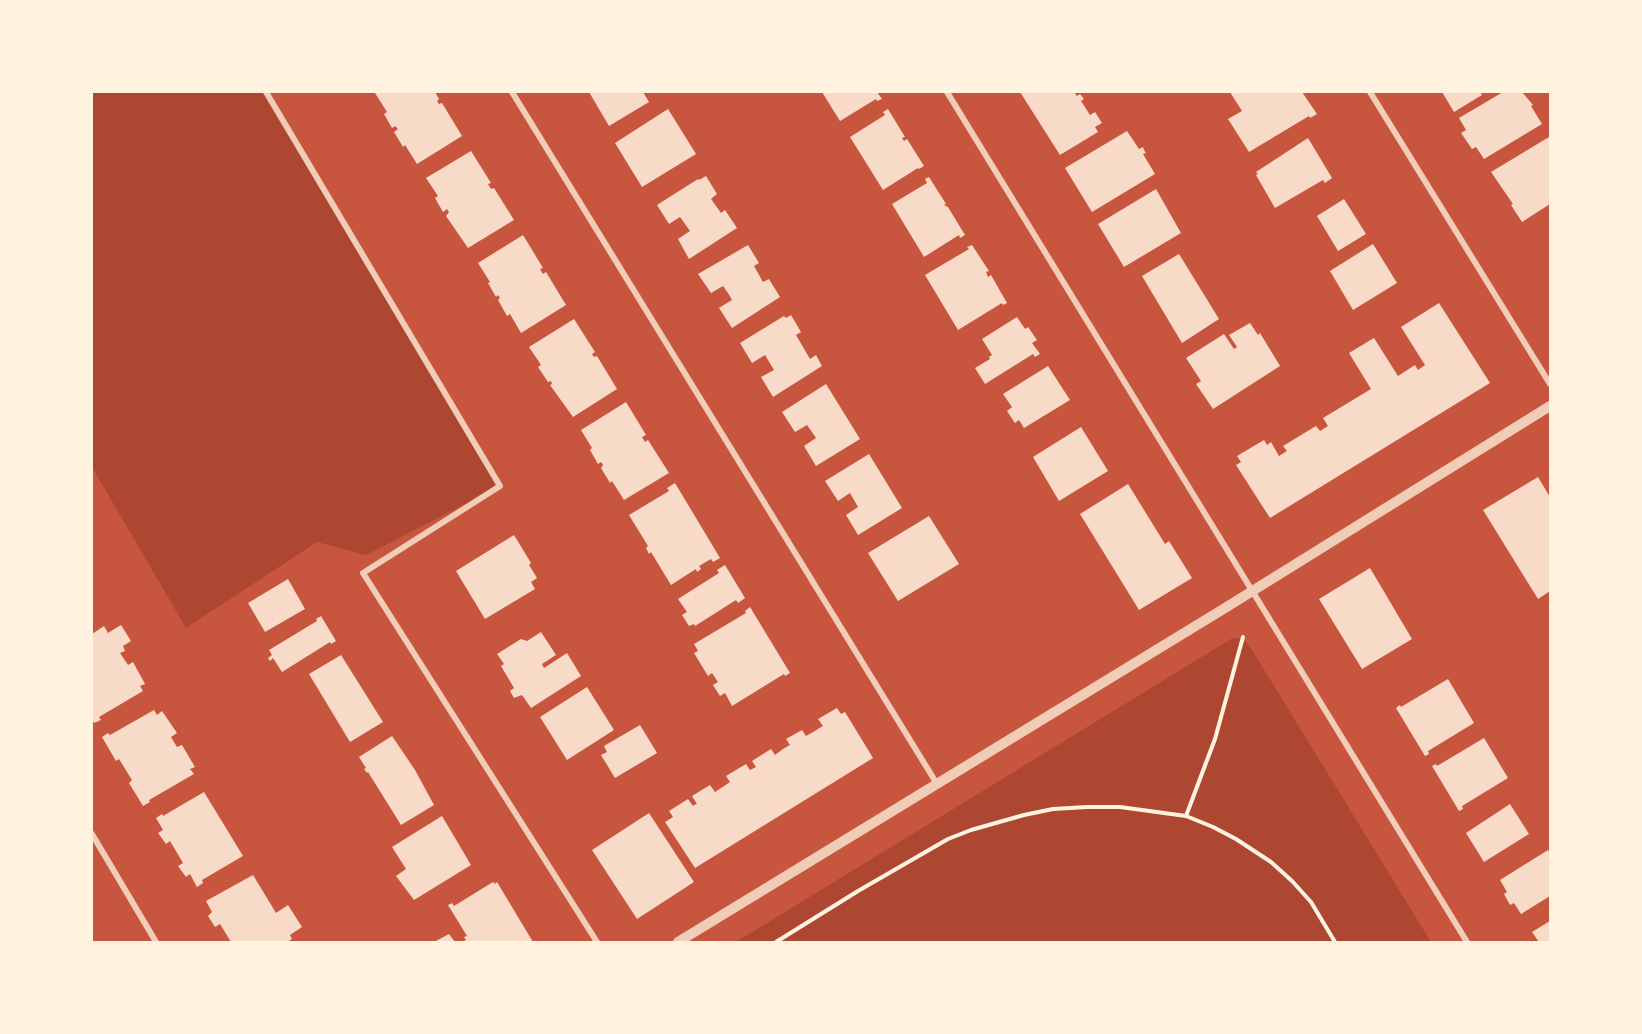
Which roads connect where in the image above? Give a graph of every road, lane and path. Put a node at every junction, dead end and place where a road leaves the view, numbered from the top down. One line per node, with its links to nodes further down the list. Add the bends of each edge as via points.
1 (266, 92): 13 (street, via 500,486 363,573)
2 (512, 92): 9 (street)
3 (947, 92): 7 (street)
4 (1370, 92): 5 (street)
5 (1551, 384)
6 (1551, 406): 7 (street)
7 (1253, 591): 9 (street); 17 (street)
8 (1243, 637): 10 (path, via 1215,739)
9 (937, 784): 14 (street)
10 (1186, 816): 15 (path, via 1087,807 1053,809 988,825 948,839); 16 (path, via 1214,826 1271,862 1311,902)
11 (92, 834): 12 (street)
12 (156, 942)
13 (597, 942)
14 (678, 942)
15 (776, 942)
16 (1335, 942)
17 (1467, 942)

